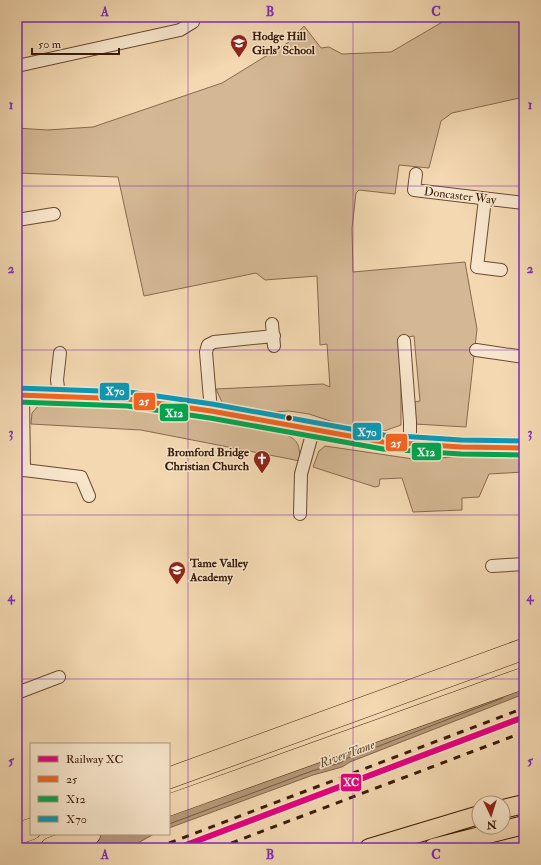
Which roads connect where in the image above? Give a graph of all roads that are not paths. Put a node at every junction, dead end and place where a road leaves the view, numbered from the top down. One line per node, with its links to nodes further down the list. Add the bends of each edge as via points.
1 (193, 22): 2 (street, via 180,30)
2 (17, 66)
3 (416, 174): 4 (street, Doncaster Way, via 414,190)
4 (485, 199): 5 (street, Doncaster Way); 8 (street, via 477,267)
5 (524, 203)
6 (54, 214): 7 (street)
7 (17, 220)
8 (501, 270)
9 (274, 335): 16 (street, via 214,342 208,345 206,352)
10 (404, 341): 18 (street)
11 (476, 350): 13 (street)
12 (60, 353): 15 (street, via 57,380)
13 (524, 357)
14 (20, 395): 15 (street); 20 (street)
15 (59, 395): 16 (street, via 128,399)
16 (211, 411): 17 (street)
17 (313, 431): 18 (street, via 383,442); 22 (street, via 301,474)
18 (410, 443): 19 (street)
19 (524, 448)
20 (21, 471): 21 (street, via 81,477)
21 (89, 496)
22 (300, 514)
23 (524, 564): 24 (street)
24 (492, 566)
25 (524, 649): 29 (highway)
26 (59, 677): 28 (street)
27 (524, 678): 31 (highway)
28 (17, 693)
29 (170, 778)
30 (524, 804): 32 (main road)
31 (170, 805)
32 (511, 807)
33 (471, 817): 39 (main road)
34 (524, 825): 40 (main road)
35 (30, 829): 36 (highway)
36 (17, 834)
37 (87, 835): 38 (highway)
38 (51, 848)
39 (369, 848)
40 (433, 848)

